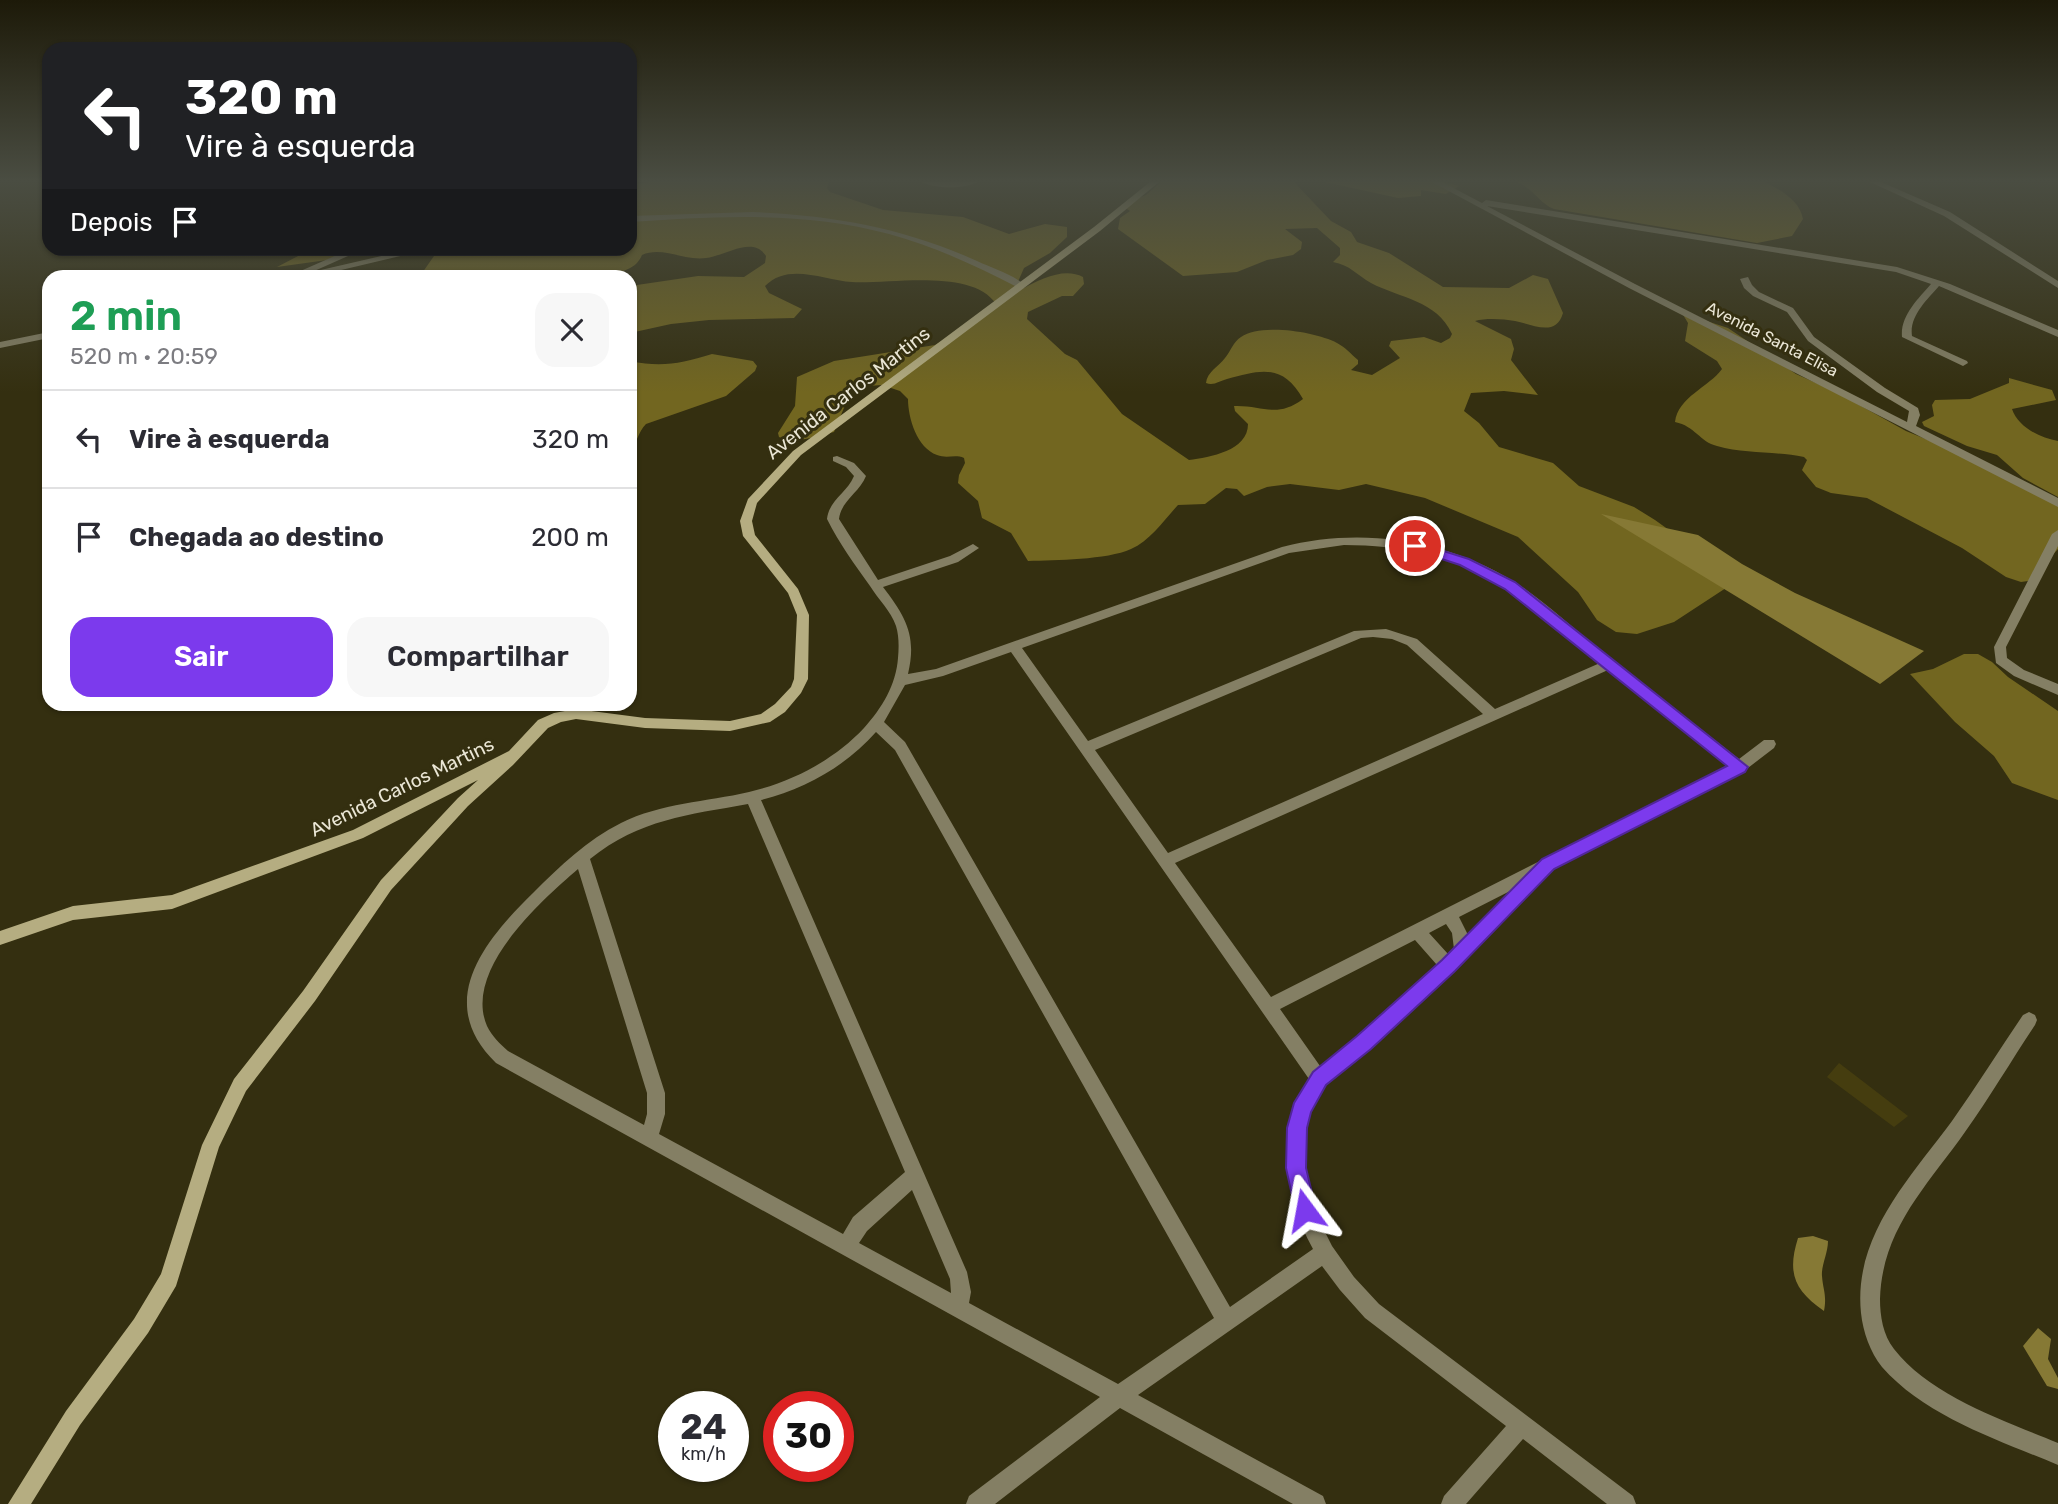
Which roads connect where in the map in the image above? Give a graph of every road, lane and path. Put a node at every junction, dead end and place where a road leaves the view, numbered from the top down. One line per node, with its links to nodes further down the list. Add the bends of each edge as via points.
1 (950, 252): 12 (street)
2 (1063, 252): 12 (street, Avenida Carlos Martins)
3 (1573, 252): 18 (street, Avenida Santa Elisa)
4 (1789, 252): 11 (street, via 1897,270)
5 (2007, 252): 13 (street)
6 (342, 256): 8 (street)
7 (395, 256): 9 (street)
8 (308, 270)
9 (333, 270)
10 (1745, 279): 18 (street, via 1760,297 1790,310 1811,339 1914,410)
11 (1937, 283): 14 (street); 17 (street, via 1906,333)
12 (1020, 285): 32 (street, Avenida Carlos Martins, via 797,453 752,502 746,521 749,536 794,592 803,615 801,679 786,702 765,718 730,726 645,723 576,714 559,717 543,724)
13 (2058, 285)
14 (2058, 334)
15 (42, 336): 16 (street)
16 (0, 345)
17 (1963, 363)
18 (1910, 427): 20 (street, Avenida Santa Elisa)
19 (837, 459): 23 (street, via 855,468 860,479 837,503 833,519)
20 (2058, 503)
21 (2058, 534): 27 (street, via 2000,647 2001,660)
22 (973, 548): 23 (street, via 954,559)
23 (875, 584): 26 (street, via 902,625 905,652)
24 (1013, 646): 25 (street, via 1286,550 1315,542 1364,540 1432,550 1480,569 1510,586); 26 (street, via 938,673); 31 (street)
25 (1610, 664): 28 (street); 33 (street)
26 (900, 681): 29 (street)
27 (2058, 690)
28 (1494, 716): 31 (street, via 1412,642 1374,632 1359,634); 36 (street)
29 (876, 723): 34 (street, via 850,749 817,771); 51 (street, via 900,746)
30 (1769, 744): 33 (street)
31 (1086, 748): 36 (street)
32 (513, 755): 40 (street, Avenida Carlos Martins, via 358,834 172,902 73,913); 55 (street, via 386,885 309,996 240,1084 211,1145 169,1279)
33 (1740, 767): 37 (street)
34 (752, 797): 35 (street, via 656,814 615,833); 47 (street)
35 (582, 856): 46 (street, via 656,1093); 46 (street, via 489,954 477,981 475,1019 485,1041 502,1057)
36 (1165, 861): 43 (street)
37 (1548, 864): 38 (street); 41 (street)
38 (1448, 915): 39 (street); 41 (street, via 1460,931)
39 (1417, 931): 42 (street); 43 (street)
40 (0, 938)
41 (1462, 953): 42 (street)
42 (1449, 966): 45 (street)
43 (1269, 1007): 45 (street)
44 (2029, 1020): 54 (street, via 1887,1225 1870,1269 1871,1320 1888,1358 1911,1380 2005,1432)
45 (1320, 1078): 49 (street, via 1301,1110 1296,1168 1305,1210)
46 (649, 1138): 48 (street)
47 (915, 1175): 48 (street, via 860,1224); 50 (street, via 960,1279)
48 (846, 1247): 50 (street)
49 (1324, 1253): 51 (street); 53 (street, via 1372,1311)
50 (959, 1308): 52 (street)
51 (1227, 1321): 52 (street)
52 (1119, 1396): 56 (street); 57 (street)
53 (1521, 1425): 58 (street); 59 (street)
54 (2058, 1454)
55 (19, 1504)
56 (977, 1504)
57 (1315, 1504)
58 (1452, 1504)
59 (1625, 1504)

